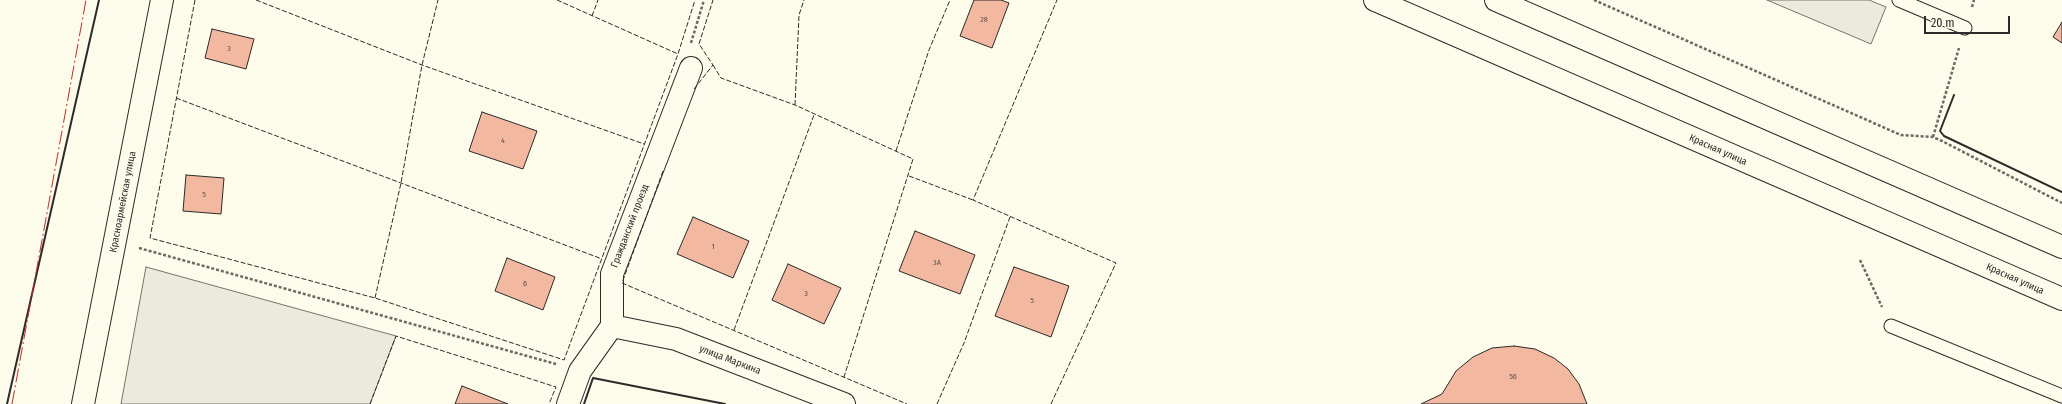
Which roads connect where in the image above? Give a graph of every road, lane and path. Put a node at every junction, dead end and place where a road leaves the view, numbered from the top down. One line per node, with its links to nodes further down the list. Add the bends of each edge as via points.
1 (162, 0): 12 (main road, Красноармейская улица)
2 (704, 0): 9 (path, via 689,49)
3 (1375, 0): 15 (main road, Красная улица)
4 (1496, 0): 13 (main road)
5 (1594, 0): 10 (path, via 1901,135)
6 (1898, 0): 8 (lane)
7 (1974, 0): 8 (path)
8 (1965, 28): 10 (path)
9 (691, 68): 16 (main road, Гражданский проезд, via 612,274)
10 (1933, 137): 11 (path)
11 (2062, 203)
12 (115, 241): 18 (path); 20 (main road, Красноармейская улица)
13 (2062, 247)
14 (1860, 260): 17 (path)
15 (2062, 299)
16 (612, 326): 18 (main road); 22 (main road, улица Маркина, via 676,339)
17 (1891, 326): 19 (lane)
18 (580, 371): 21 (main road)
19 (2062, 396)
20 (83, 404)
21 (568, 404)
22 (844, 404)

